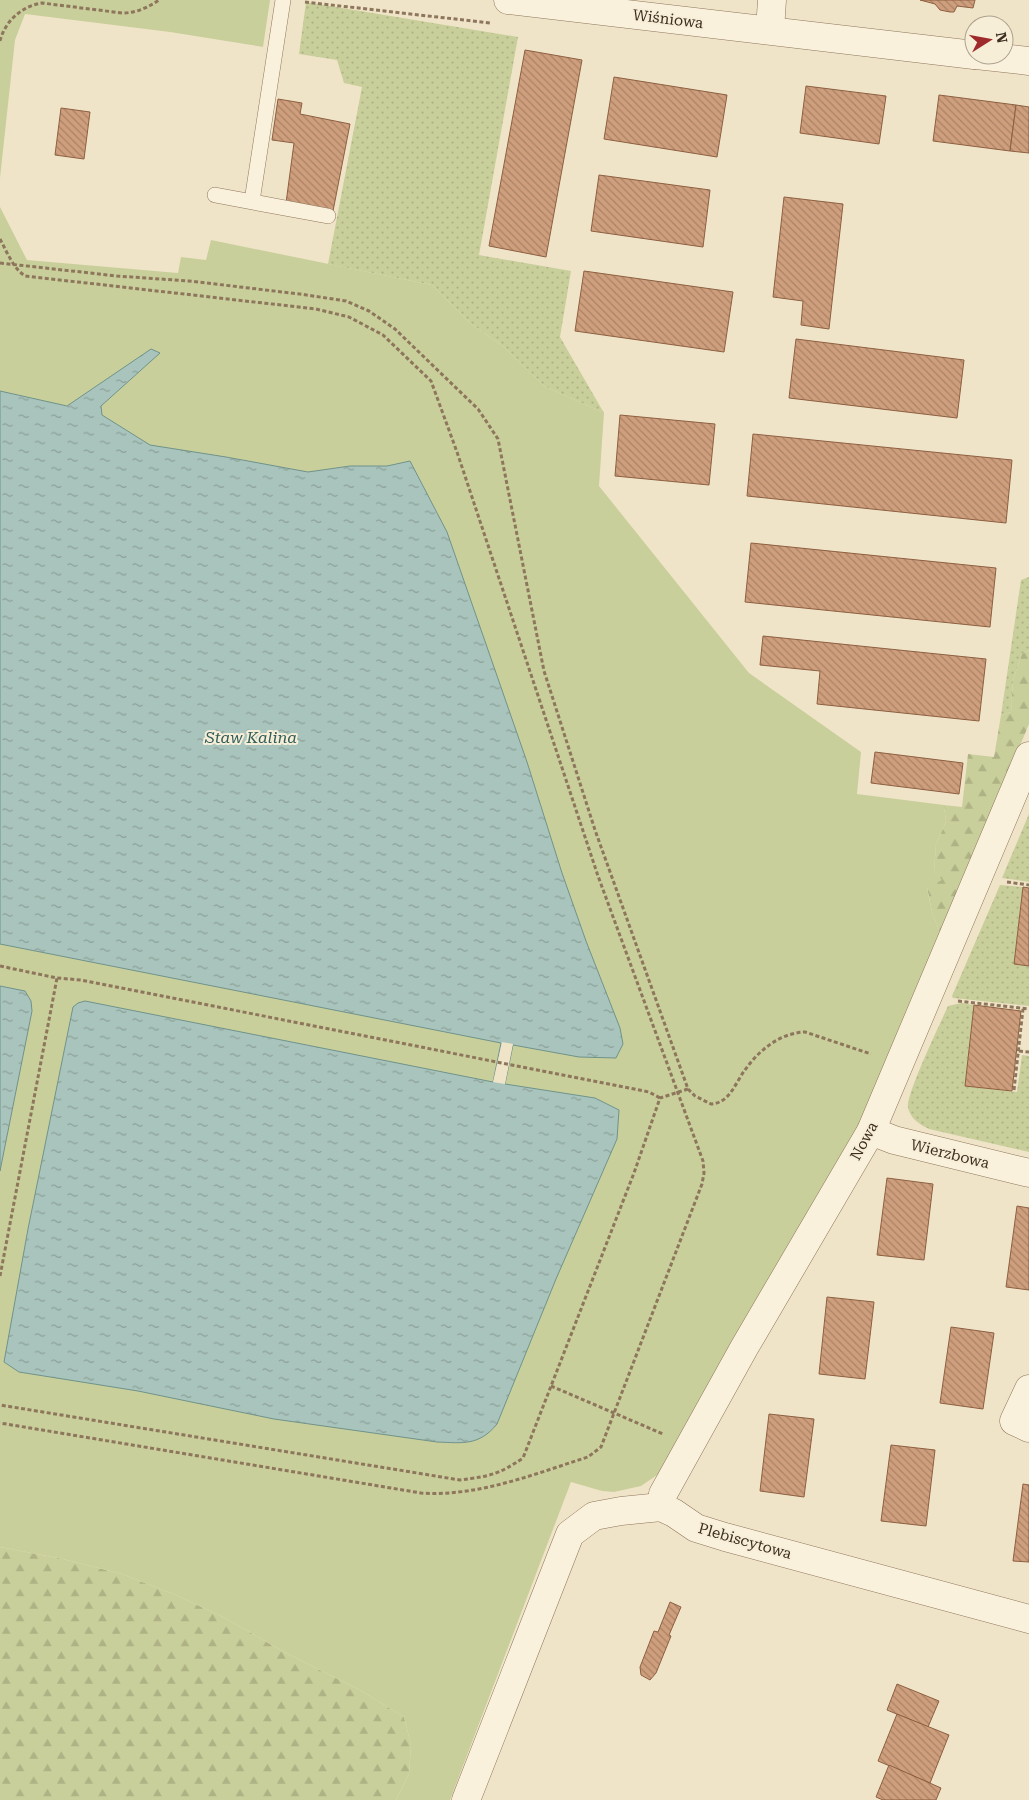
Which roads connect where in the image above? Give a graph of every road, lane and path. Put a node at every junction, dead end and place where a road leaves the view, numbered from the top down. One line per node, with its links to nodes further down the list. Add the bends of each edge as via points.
1 (159, 0): 6 (path, via 132,13 33,4 10,20)
2 (283, 0): 11 (lane)
3 (508, 0): 5 (street, Wiśniowa)
4 (772, 0): 5 (street)
5 (770, 30): 7 (street, Wiśniowa)
6 (0, 41)
7 (964, 54)
8 (1014, 60): 9 (street, Wiśniowa)
9 (1029, 62)
10 (215, 195): 11 (lane)
11 (252, 201): 12 (lane)
12 (328, 216)
13 (0, 239): 15 (path)
14 (0, 263): 15 (path)
15 (14, 264): 27 (path, via 346,301 369,311 395,329 478,409 498,439 544,671 595,830); 29 (path, via 25,276 38,278 337,313 383,335 431,381 598,876)
16 (1029, 756): 26 (street, Nowa)
17 (1005, 882): 18 (path)
18 (1029, 885)
19 (0, 966): 20 (path)
20 (57, 978): 30 (path, via 91,982 649,1092); 33 (path)
21 (955, 1000): 22 (path)
22 (1023, 1009): 23 (path); 24 (path)
23 (1029, 1009)
24 (1019, 1050): 25 (path); 28 (path)
25 (1029, 1052)
26 (900, 1063): 27 (path, via 798,1032 780,1038 764,1049 722,1102 711,1104); 31 (street, Nowa)
27 (688, 1089): 29 (path)
28 (1014, 1090)
29 (678, 1092): 30 (path); 37 (path, via 703,1161 702,1184)
30 (660, 1098): 34 (path)
31 (871, 1131): 32 (street, Wierzbowa, via 894,1140); 40 (street, Nowa)
32 (1029, 1173)
33 (0, 1276)
34 (551, 1386): 36 (path, via 523,1458 488,1477 460,1480); 37 (path)
35 (1029, 1389): 39 (street, via 1014,1420)
36 (0, 1405)
37 (615, 1413): 38 (path, via 601,1447 588,1457 486,1488 438,1494); 40 (path, via 662,1433)
38 (0, 1424)
39 (1029, 1428)
40 (686, 1453): 41 (street, Nowa, via 663,1494)
41 (661, 1507): 42 (street, Plebiscytowa, via 696,1528 725,1537); 43 (street, via 594,1516 570,1534)
42 (1029, 1619)
43 (466, 1800)

